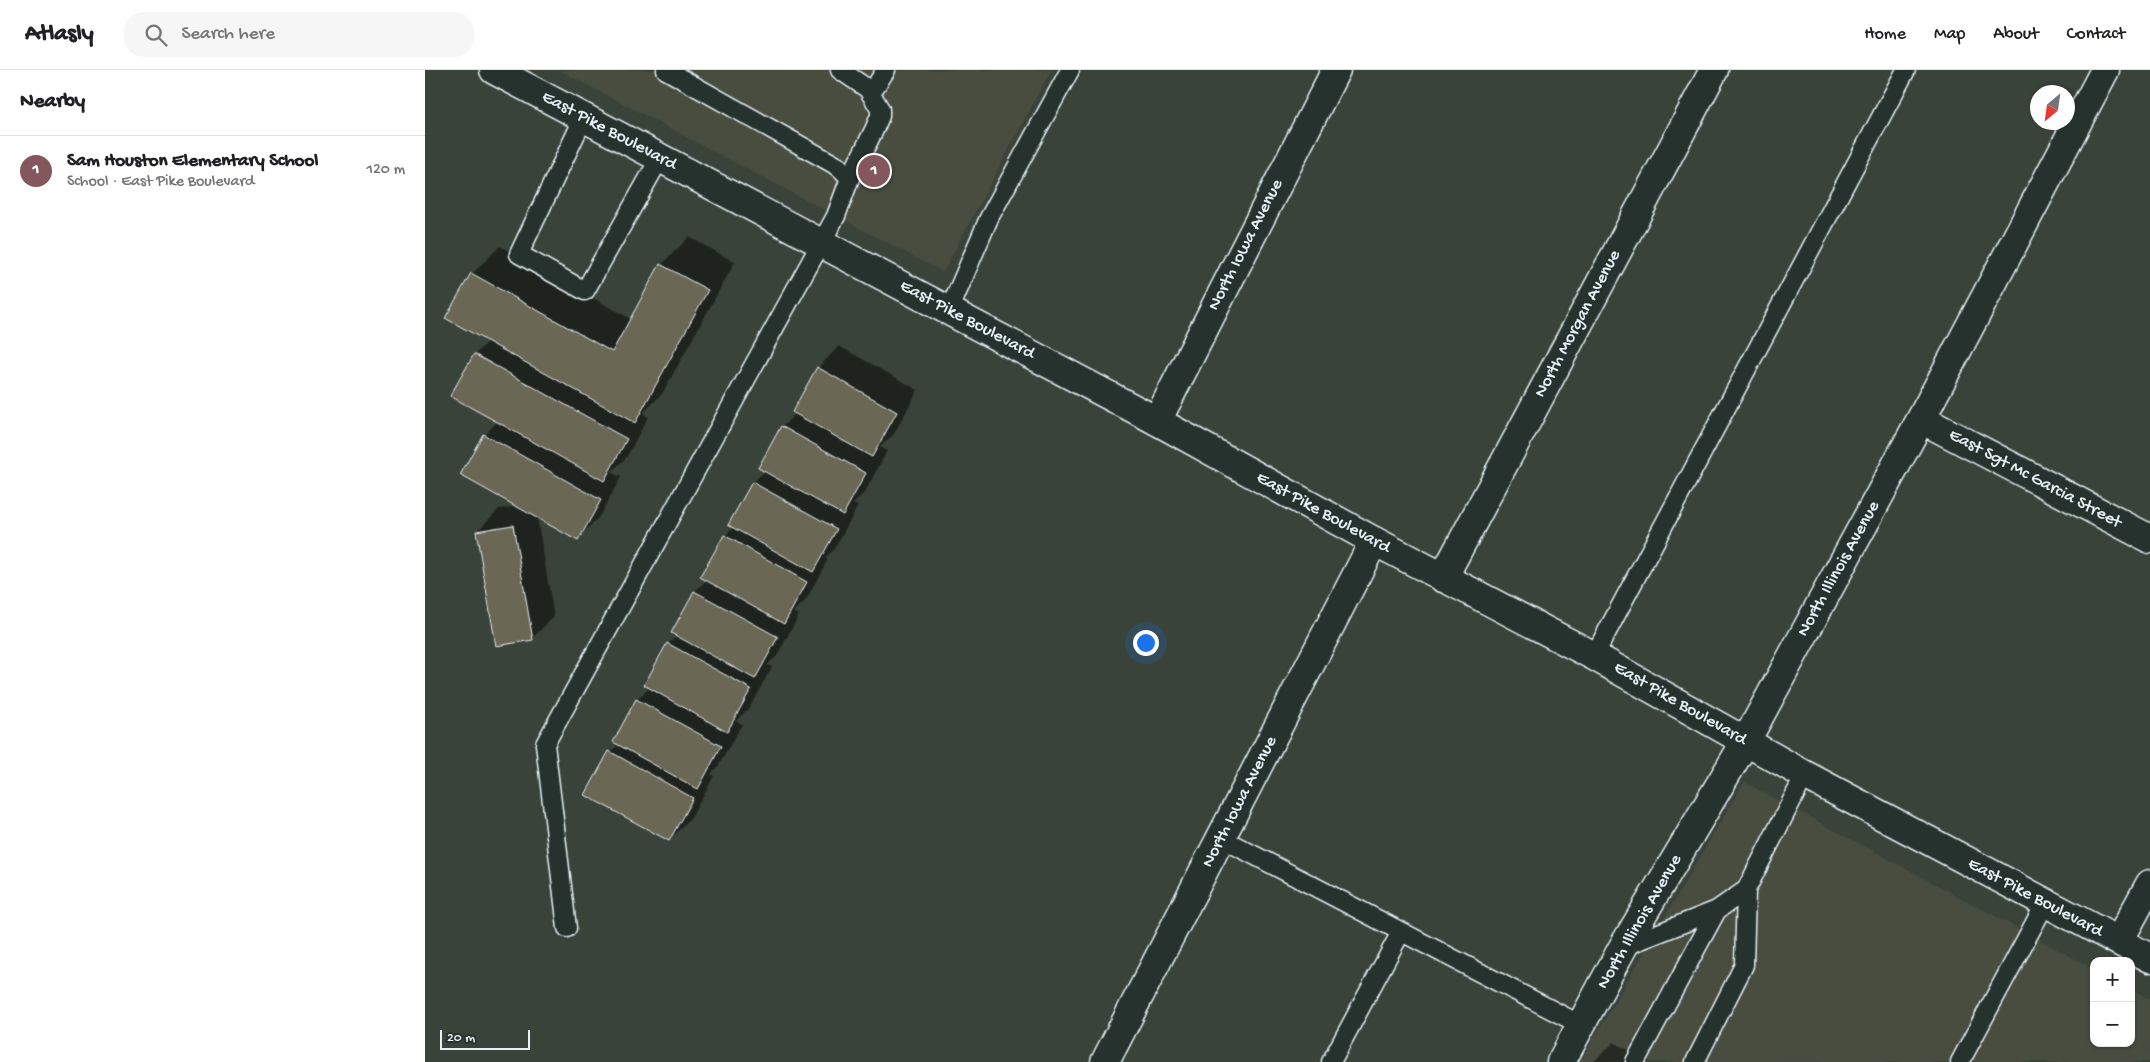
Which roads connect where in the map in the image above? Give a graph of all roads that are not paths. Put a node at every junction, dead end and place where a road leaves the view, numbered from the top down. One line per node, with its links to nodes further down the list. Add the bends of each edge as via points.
1 (494, 70): 11 (street, East Pike Boulevard)
2 (666, 70): 13 (lane, via 839,168)
3 (840, 70): 10 (lane)
4 (885, 70): 10 (lane)
5 (1070, 70): 15 (lane, via 989,218)
6 (1336, 70): 17 (street, North Iowa Avenue)
7 (1713, 70): 20 (street, North Morgan Avenue)
8 (1906, 70): 21 (lane)
9 (2105, 70): 16 (street, North Illinois Avenue)
10 (871, 93): 13 (lane, via 880,108 880,116)
11 (584, 117): 12 (street, East Pike Boulevard); 12 (lane, via 519,254 585,291)
12 (660, 158): 14 (street, East Pike Boulevard)
13 (850, 178): 14 (lane, via 836,216)
14 (820, 242): 15 (street, East Pike Boulevard); 29 (lane, via 545,744)
15 (949, 311): 17 (street, East Pike Boulevard)
16 (1921, 419): 18 (street, East Sgt Mc Garcia Street); 22 (street, North Illinois Avenue)
17 (1157, 421): 19 (street, East Pike Boulevard)
18 (2150, 539)
19 (1374, 541): 20 (street, East Pike Boulevard); 24 (street, North Iowa Avenue)
20 (1443, 578): 21 (street, East Pike Boulevard)
21 (1594, 656): 22 (street, East Pike Boulevard)
22 (1746, 741): 23 (street, East Pike Boulevard); 32 (street, North Illinois Avenue)
23 (1805, 775): 26 (lane); 27 (street, East Pike Boulevard)
24 (1221, 838): 30 (lane); 35 (street, North Iowa Avenue)
25 (2150, 884): 31 (street)
26 (1745, 890): 28 (lane); 39 (lane, via 1744,965)
27 (2045, 904): 31 (street, East Pike Boulevard); 40 (lane)
28 (1717, 910): 32 (lane); 38 (lane)
29 (567, 928)
30 (1401, 932): 34 (lane); 36 (lane)
31 (2119, 941): 33 (street, East Pike Boulevard)
32 (1623, 947): 34 (street, North Illinois Avenue)
33 (2150, 958)
34 (1581, 1025): 37 (street, North Illinois Avenue)
35 (1105, 1062)
36 (1331, 1062)
37 (1561, 1062)
38 (1635, 1062)
39 (1695, 1062)
40 (1960, 1062)

